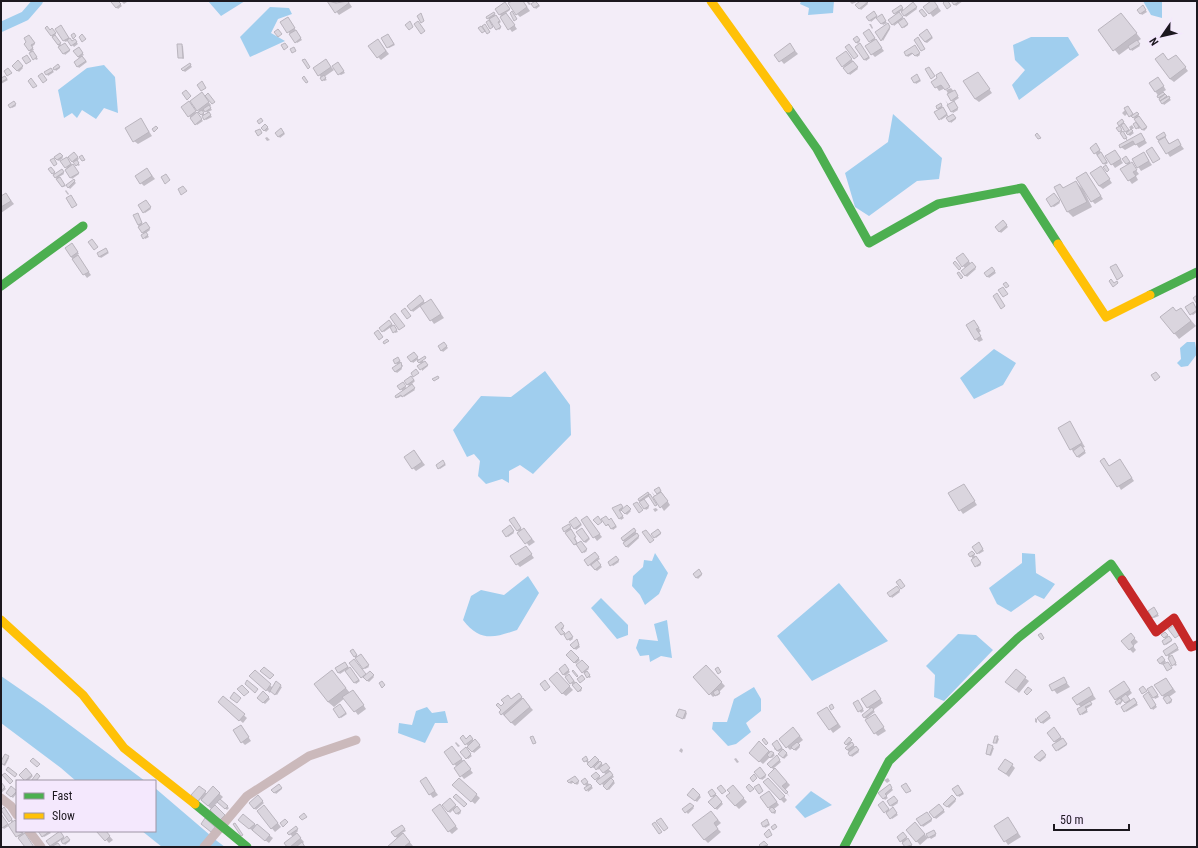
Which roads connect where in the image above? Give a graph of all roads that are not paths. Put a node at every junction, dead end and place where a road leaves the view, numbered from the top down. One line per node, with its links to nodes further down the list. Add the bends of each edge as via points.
1 (711, 1): 3 (street, via 817,149 869,243 938,204 1022,188 1106,318)
2 (83, 226): 4 (street)
3 (1197, 272)
4 (1, 286)
5 (1, 620): 10 (street, via 84,695 124,748)
6 (1197, 645): 15 (street, via 1191,647 1174,618 1156,632 1111,564 1018,638 889,761)
7 (356, 740): 10 (street, via 309,756 277,775 247,796)
8 (1, 798): 9 (street)
9 (16, 814)
10 (221, 828): 13 (street); 14 (street)
11 (30, 832): 12 (street)
12 (41, 847)
13 (204, 847)
14 (247, 847)
15 (844, 847)

